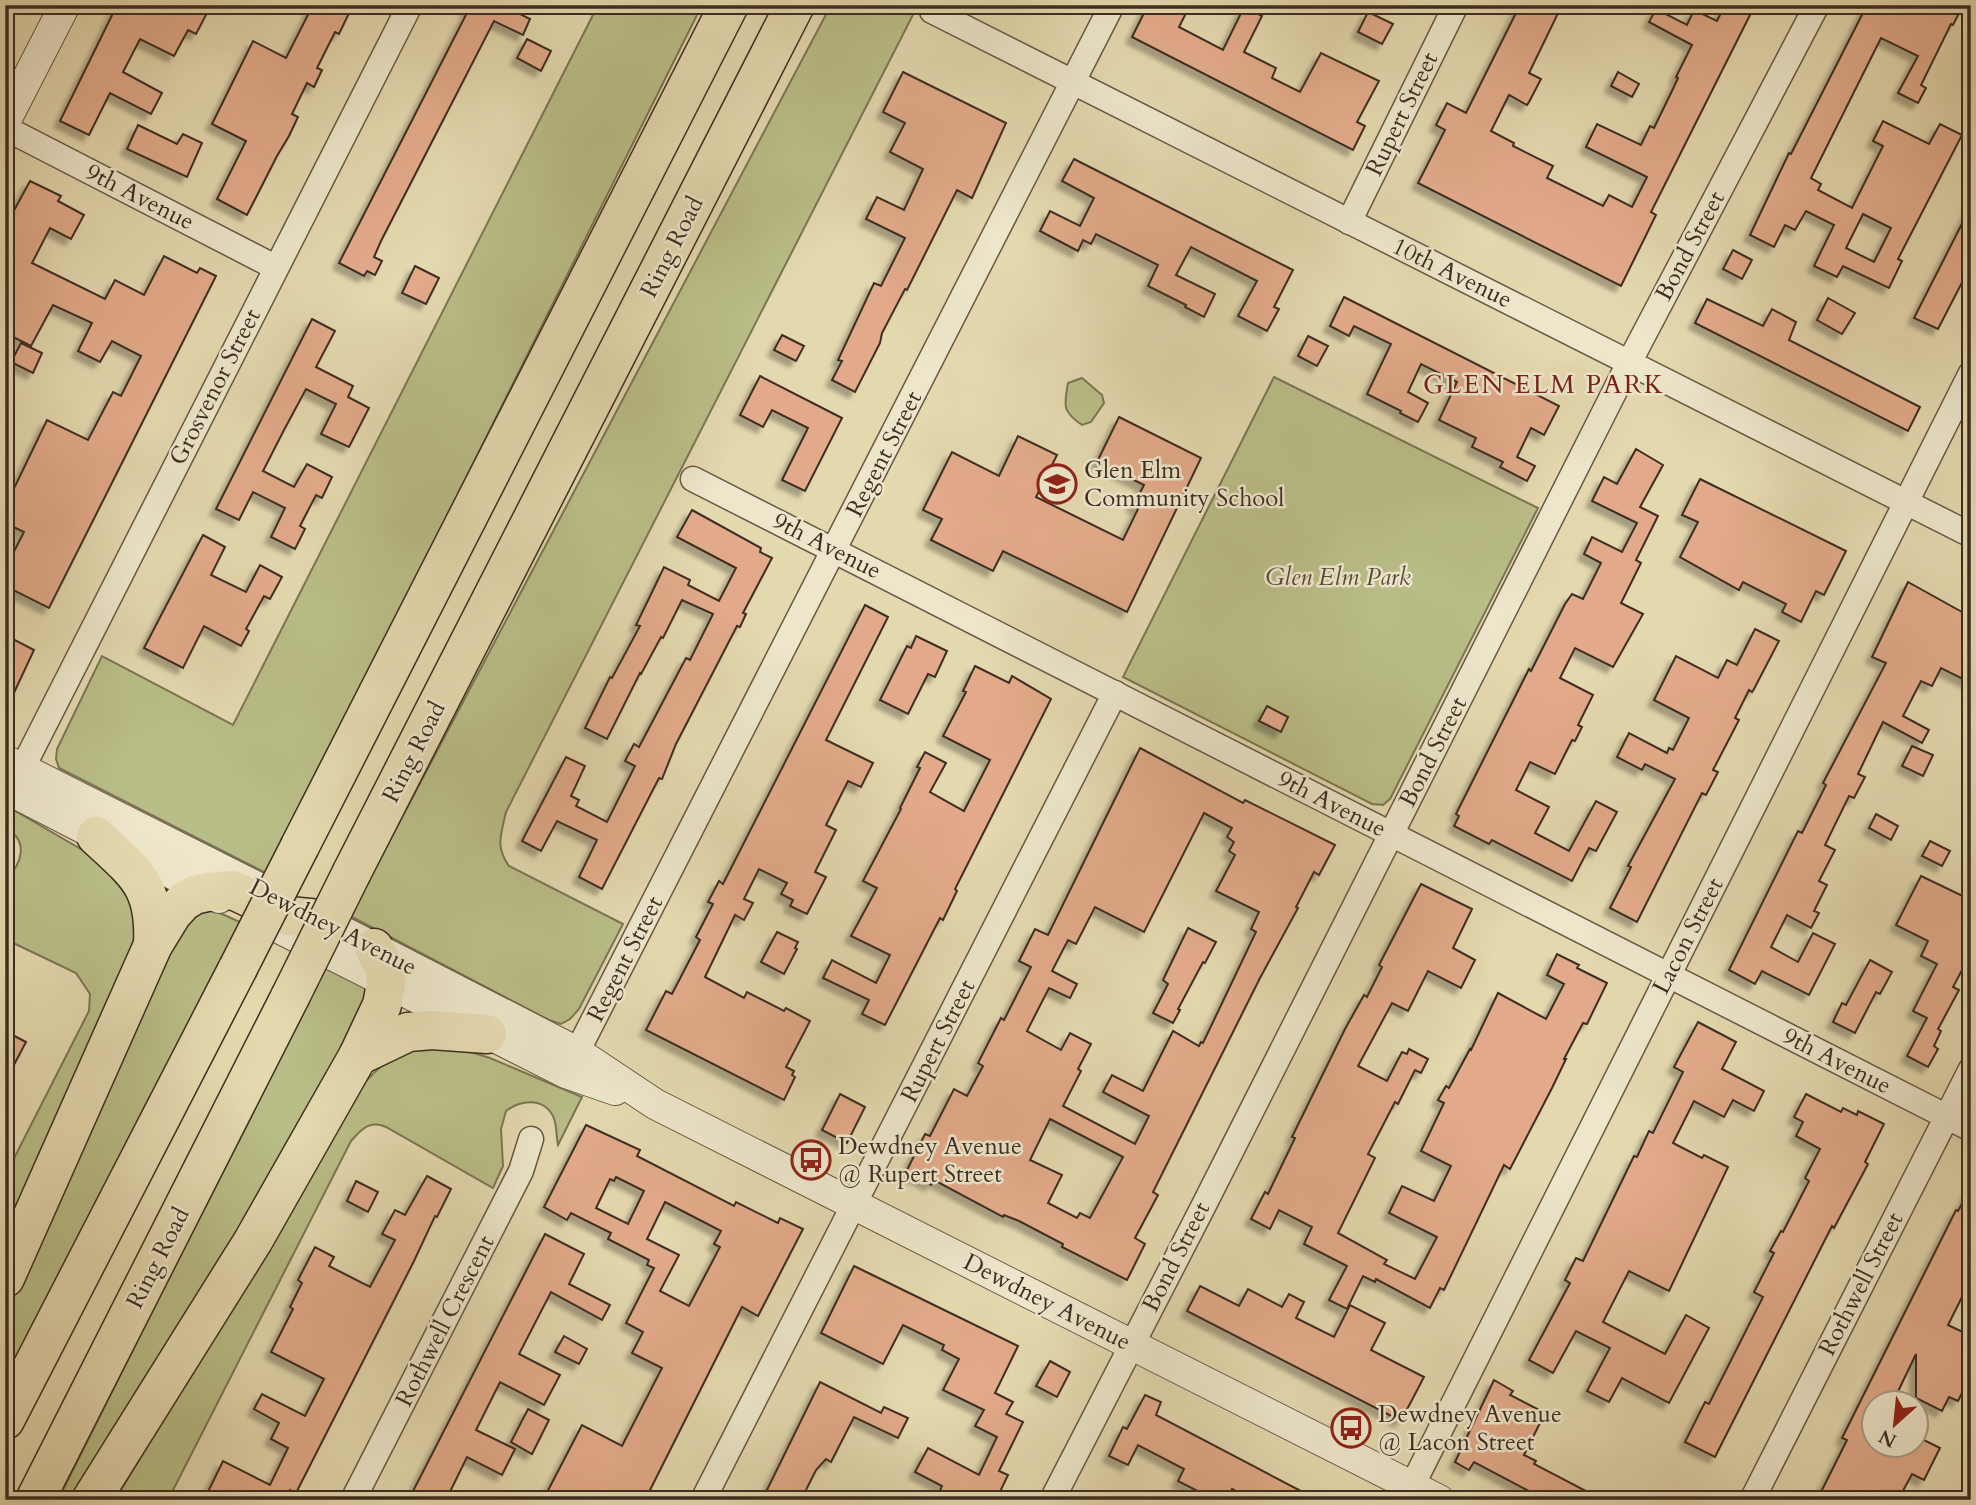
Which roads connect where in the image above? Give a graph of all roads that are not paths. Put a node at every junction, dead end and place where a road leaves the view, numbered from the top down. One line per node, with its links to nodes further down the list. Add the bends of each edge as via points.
1 (65, 5): 10 (street)
2 (410, 5): 13 (street, Grosvenor Street)
3 (729, 5): 41 (highway, bridge)
4 (796, 5): 43 (highway, Ring Road, bridge)
5 (1112, 5): 9 (street, Regent Street)
6 (1457, 5): 12 (street, Rupert Street)
7 (1818, 5): 14 (street, Bond Street)
8 (932, 11): 9 (street, 10th Avenue)
9 (1072, 82): 12 (street, 10th Avenue); 19 (street, Regent Street)
10 (5, 122)
11 (5, 128): 13 (street, 9th Avenue)
12 (1349, 222): 14 (street, 10th Avenue)
13 (275, 267): 21 (street, Grosvenor Street)
14 (1630, 361): 17 (street, 10th Avenue); 22 (street, Bond Street)
15 (1971, 373): 17 (street, Lacon Street)
16 (693, 479): 19 (street, 9th Avenue)
17 (1905, 502): 18 (street, 10th Avenue); 28 (street, Lacon Street)
18 (1971, 535)
19 (835, 551): 20 (street, 9th Avenue); 31 (street, Regent Street)
20 (1115, 693): 22 (street, 9th Avenue); 38 (street, Rupert Street)
21 (11, 773): 23 (street, Dewdney Avenue); 25 (street, Dewdney Avenue)
22 (1391, 833): 28 (street, 9th Avenue); 40 (street, Bond Street)
23 (96, 836): 24 (street, Dewdney Avenue); 26 (highway, via 141,882 151,902)
24 (207, 892): 25 (highway, via 233,890 289,916); 26 (highway, via 183,902); 29 (street, Dewdney Avenue)
25 (319, 919): 27 (street, Dewdney Avenue)
26 (153, 945): 39 (highway)
27 (374, 948): 29 (highway, via 385,969); 31 (street, Dewdney Avenue)
28 (1668, 975): 35 (street, 9th Avenue); 42 (street, Lacon Street)
29 (386, 984): 30 (street, Dewdney Avenue); 32 (highway, via 382,1006)
30 (488, 1034): 32 (highway, via 408,1032); 34 (street, Dewdney Avenue, via 566,1073)
31 (577, 1052): 34 (street, Dewdney Avenue)
32 (358, 1056): 44 (highway, via 253,1241)
33 (1971, 1069): 35 (street, Rothwell Street)
34 (655, 1104): 38 (street, Dewdney Avenue)
35 (1947, 1116): 36 (street, 9th Avenue); 49 (street, Rothwell Street)
36 (1971, 1129)
37 (531, 1139): 45 (street, Rothwell Crescent, via 515,1183)
38 (853, 1205): 40 (street, Dewdney Avenue); 46 (street, Rupert Street)
39 (5, 1278)
40 (1131, 1345): 42 (street, Dewdney Avenue); 47 (street, Bond Street)
41 (5, 1420)
42 (1408, 1493): 48 (street, Dewdney Avenue)
43 (35, 1500)
44 (91, 1500)
45 (353, 1500)
46 (703, 1500)
47 (1052, 1500)
48 (1438, 1500)
49 (1752, 1500)

